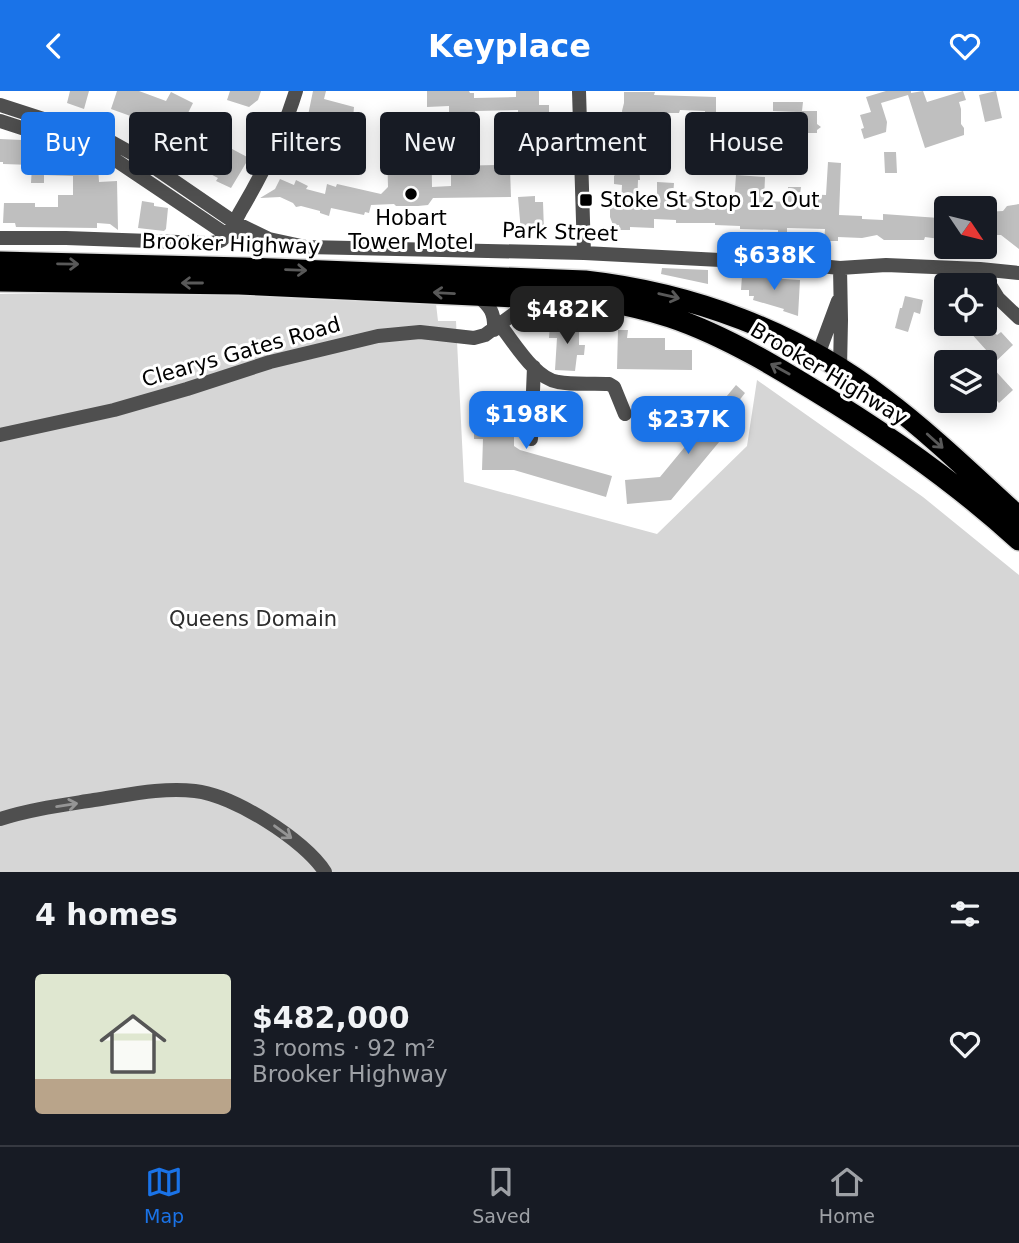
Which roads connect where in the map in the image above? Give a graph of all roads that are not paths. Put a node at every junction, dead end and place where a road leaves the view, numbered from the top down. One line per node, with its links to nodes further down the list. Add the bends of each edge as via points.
1 (296, 91): 5 (street, via 277,142)
2 (579, 91): 7 (street)
3 (0, 105): 5 (street, via 117,144)
4 (0, 121): 5 (street, via 111,157)
5 (230, 229): 6 (street, via 218,242 206,243); 7 (street, Park Street, via 306,247)
6 (0, 238)
7 (584, 253): 9 (street, Park Street)
8 (0, 262): 19 (highway, Brooker Highway, one-way to 19, via 585,281 678,298)
9 (840, 268): 10 (street, Park Street); 14 (street)
10 (980, 268): 11 (street, Park Street); 16 (street, via 998,298)
11 (1019, 274)
12 (0, 282): 13 (highway, Brooker Highway, one-way to 12, via 239,283)
13 (477, 295): 15 (highway, Brooker Highway); 18 (street, via 493,311)
14 (839, 296): 17 (street); 22 (street)
15 (558, 299): 18 (street, Clearys Gates Road, via 527,307); 24 (highway, Brooker Highway, one-way to 15, via 782,370 710,333 635,307)
16 (1019, 319)
17 (830, 324): 19 (street, via 813,340); 20 (street)
18 (497, 327): 21 (street); 25 (street, Clearys Gates Road, via 474,338 420,332 378,336 270,362 114,410)
19 (787, 338): 20 (highway, Brooker Highway)
20 (818, 355): 22 (highway, Brooker Highway); 24 (highway, via 825,381 868,415)
21 (534, 367): 23 (street, via 556,382 609,384); 26 (street)
22 (839, 368): 27 (highway, Brooker Highway, one-way to 27, via 919,426)
23 (625, 414)
24 (880, 431): 28 (highway, Brooker Highway)
25 (0, 435)
26 (531, 439)
27 (1019, 517)
28 (1019, 540)
29 (0, 819): 30 (street, one-way to 30, via 155,791 199,791 267,821 307,851)
30 (325, 872)

